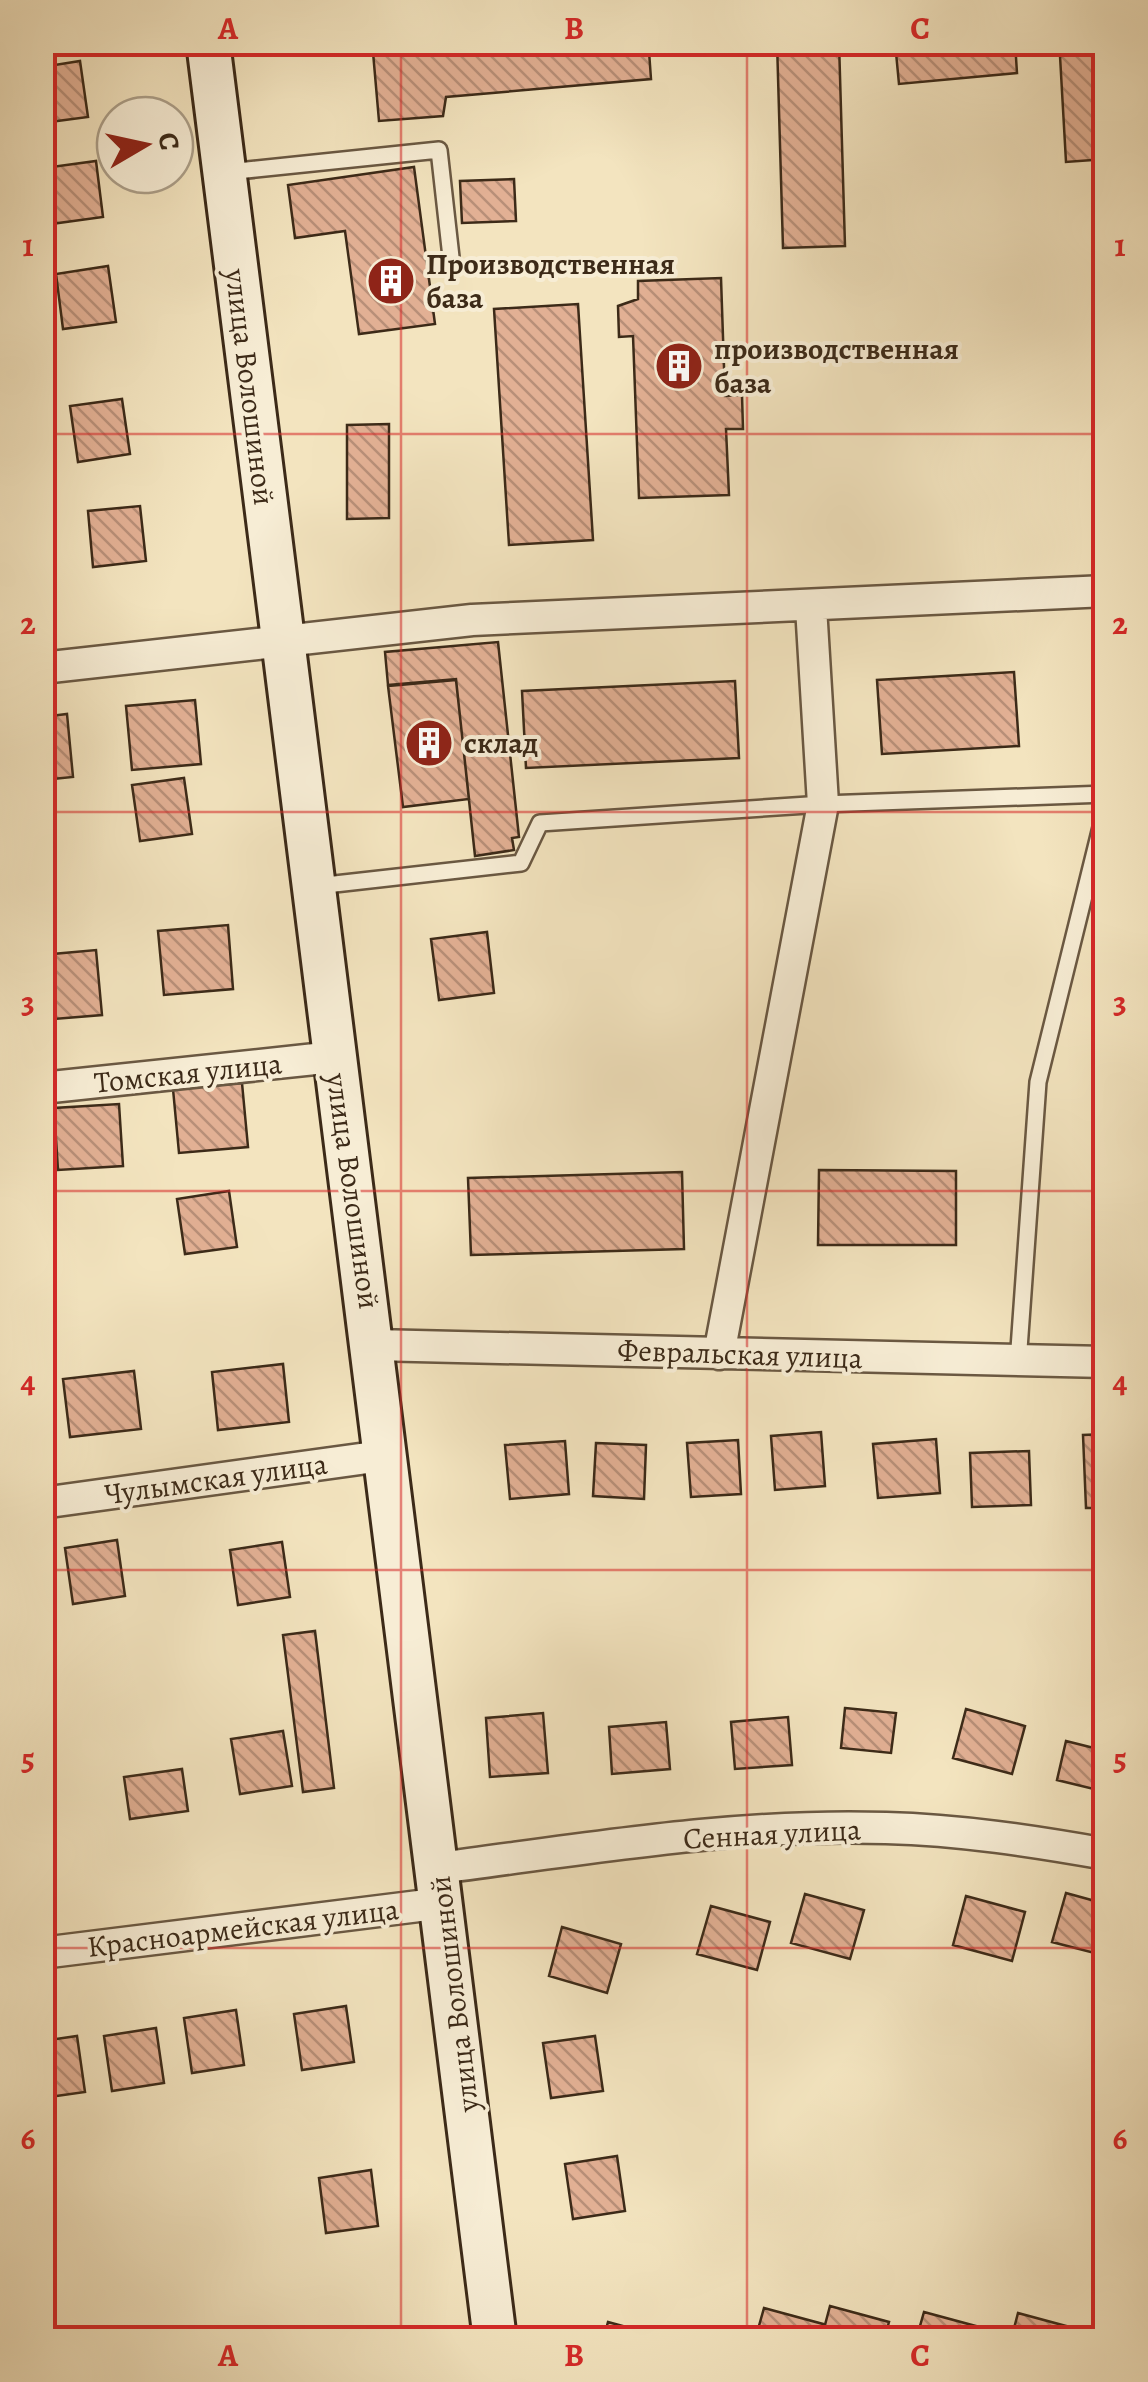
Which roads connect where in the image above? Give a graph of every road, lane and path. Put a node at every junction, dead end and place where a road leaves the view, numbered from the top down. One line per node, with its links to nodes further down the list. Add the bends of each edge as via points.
1 (208, 42): 2 (street, улица Волошиной)
2 (224, 172): 3 (lane, via 440,150); 6 (street, улица Волошиной)
3 (452, 266)
4 (1106, 591): 5 (street)
5 (811, 607): 6 (street, via 472,620); 9 (street)
6 (282, 639): 7 (street); 11 (street, улица Волошиной)
7 (42, 668)
8 (1106, 794): 9 (lane)
9 (823, 804): 11 (lane, via 540,823 521,864); 15 (street)
10 (1106, 807): 17 (lane, via 1038,1082)
11 (313, 886): 12 (street, улица Волошиной)
12 (334, 1058): 13 (street, Томская улица); 14 (street, улица Волошиной)
13 (42, 1088)
14 (374, 1344): 15 (street, Февральская улица); 18 (street, улица Волошиной)
15 (718, 1354): 17 (street, Февральская улица)
16 (1106, 1362): 17 (street, Февральская улица)
17 (1018, 1363)
18 (389, 1455): 19 (street, Чулымская улица); 21 (street, улица Волошиной)
19 (42, 1503)
20 (1106, 1854): 21 (street, Сенная улица, via 883,1828 653,1841)
21 (441, 1886): 22 (street, Красноармейская улица); 23 (street, улица Волошиной)
22 (42, 1953)
23 (494, 2340)

